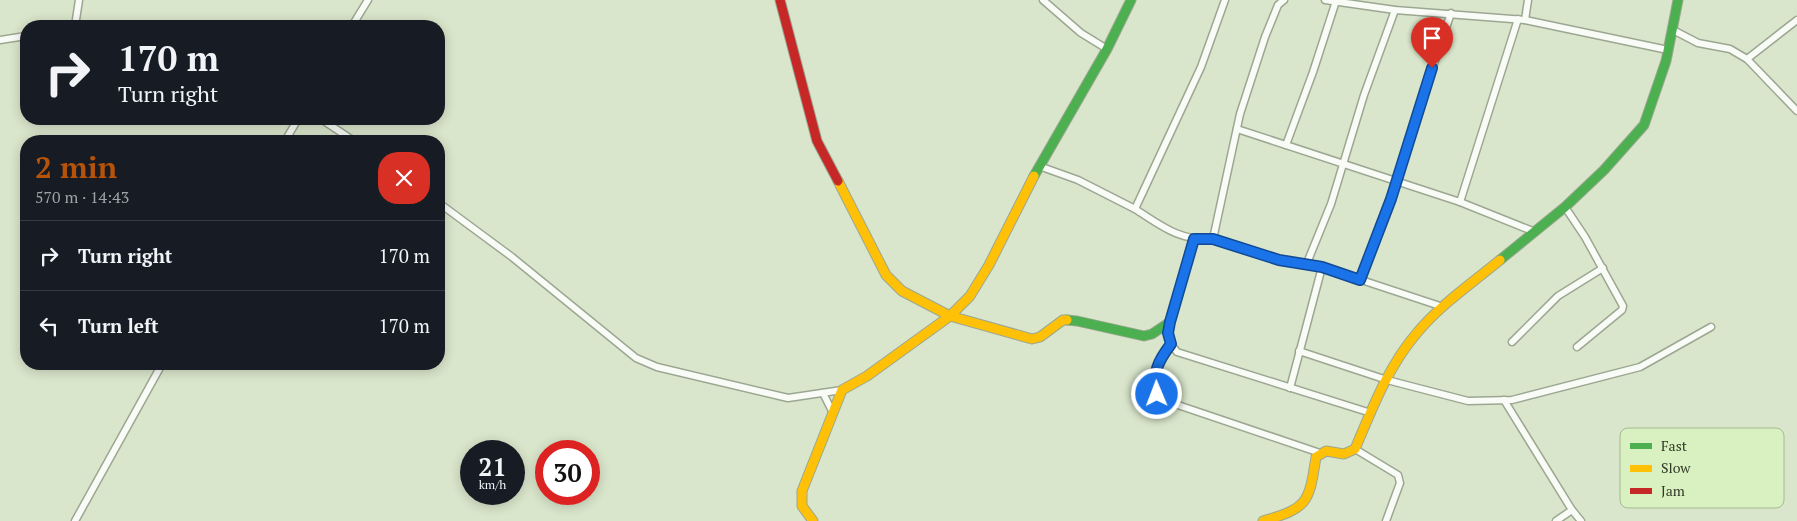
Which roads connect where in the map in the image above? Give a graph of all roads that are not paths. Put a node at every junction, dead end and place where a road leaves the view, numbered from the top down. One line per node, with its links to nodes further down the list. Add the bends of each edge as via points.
1 (79, 0): 15 (street)
2 (368, 0): 16 (street)
3 (780, 0): 44 (street, via 817,141 886,275 902,291)
4 (1043, 0): 21 (street, via 1081,33)
5 (1131, 0): 21 (street)
6 (1225, 0): 35 (street, via 1201,67)
7 (1284, 0): 26 (street, via 1278,5 1265,37)
8 (1325, 0): 11 (street)
9 (1528, 0): 14 (street)
10 (1678, 0): 18 (street)
11 (1336, 1): 12 (street); 28 (street)
12 (1395, 10): 13 (street); 29 (street, via 1364,95)
13 (1451, 13): 14 (street); 31 (street)
14 (1522, 19): 22 (street); 32 (street)
15 (76, 20)
16 (356, 20)
17 (1797, 20): 23 (street)
18 (1673, 30): 22 (street); 23 (street, via 1698,43 1730,48)
19 (20, 37): 20 (street)
20 (0, 40)
21 (1107, 49): 30 (street)
22 (1668, 50): 34 (street, via 1644,125)
23 (1747, 59): 24 (street)
24 (1797, 111)
25 (330, 125): 27 (street)
26 (1237, 129): 28 (street); 38 (street)
27 (345, 135)
28 (1286, 145): 29 (street)
29 (1344, 165): 31 (street); 39 (street)
30 (1039, 166): 35 (street, via 1078,180); 44 (street, via 989,265 970,296)
31 (1396, 182): 32 (street); 42 (street)
32 (1460, 202): 36 (street)
33 (445, 207): 55 (street, via 512,257 636,358 657,368 780,397)
34 (1565, 208): 36 (street); 41 (street)
35 (1135, 209): 37 (street, via 1180,236)
36 (1535, 232): 43 (street)
37 (1194, 239): 38 (street); 45 (street)
38 (1213, 239): 39 (street, via 1279,260)
39 (1307, 263): 40 (street)
40 (1322, 267): 42 (street); 50 (street)
41 (1603, 268): 47 (street, via 1558,296); 49 (street, via 1623,306 1622,310)
42 (1360, 280): 43 (street)
43 (1443, 307): 52 (street, via 1417,332)
44 (950, 316): 45 (street, via 1032,339 1040,337 1062,320 1144,336); 54 (street, via 867,376)
45 (1170, 322): 48 (street)
46 (1711, 327): 56 (street, via 1640,367)
47 (1512, 342)
48 (1171, 344): 53 (street, via 1177,352); 60 (street, via 1156,370 1154,383 1157,394 1166,401)
49 (1577, 347)
50 (1300, 351): 52 (street); 53 (street)
51 (159, 370): 62 (street)
52 (1387, 380): 56 (street, via 1468,401); 58 (street)
53 (1290, 388): 58 (street)
54 (842, 390): 55 (street); 57 (street)
55 (823, 393): 57 (street)
56 (1504, 400): 61 (street)
57 (833, 413): 63 (street, via 802,491 802,506)
58 (1371, 413): 59 (street)
59 (1354, 449): 60 (street, via 1344,454); 65 (street, via 1398,475 1400,483)
60 (1320, 453): 64 (street, via 1316,457 1311,487 1305,500 1295,510)
61 (1572, 510): 66 (street); 67 (street)
62 (75, 521)
63 (813, 521)
64 (1263, 521)
65 (1386, 521)
66 (1556, 521)
67 (1581, 521)

